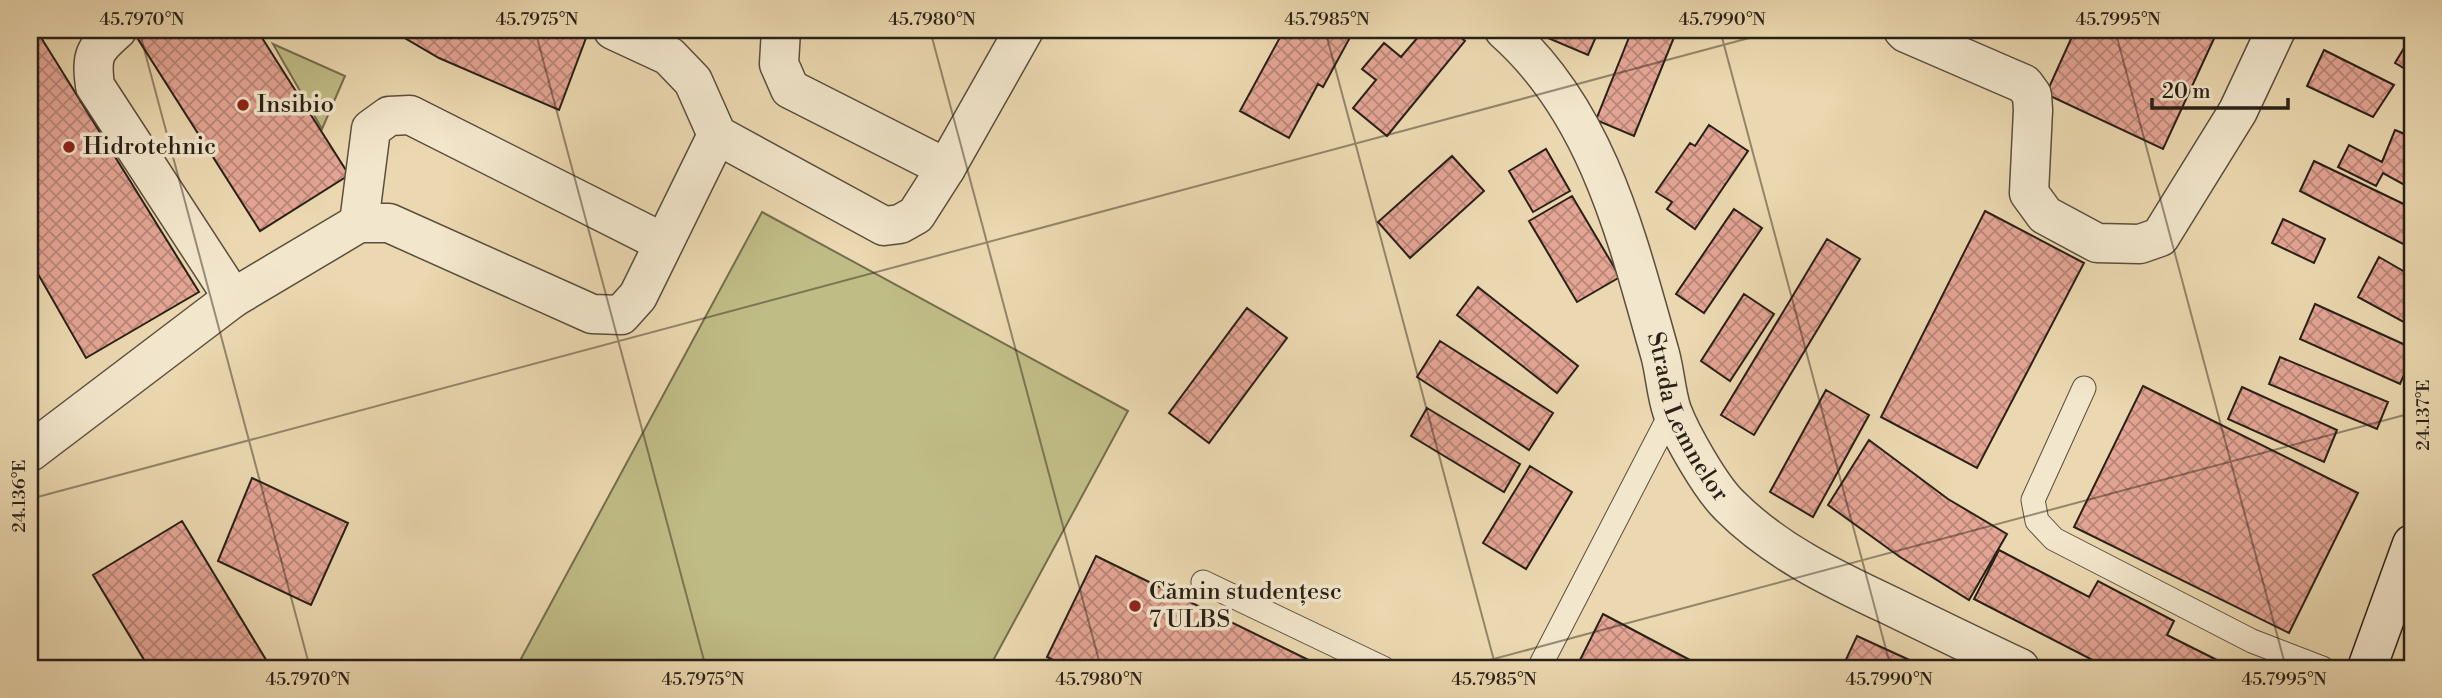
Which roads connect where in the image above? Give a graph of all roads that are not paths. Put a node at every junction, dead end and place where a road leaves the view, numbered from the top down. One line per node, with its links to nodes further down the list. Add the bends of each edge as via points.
1 (117, 30): 12 (street, via 99,45 93,64 95,86)
2 (613, 30): 8 (street, via 669,56 693,81)
3 (781, 30): 9 (street, via 779,64 790,89)
4 (1024, 30): 9 (street)
5 (1504, 30): 14 (street, Strada Lemnelor, via 1558,89 1589,142 1628,241)
6 (1903, 30): 7 (street, via 2024,84 2032,95 2033,110 2029,193 2045,215 2097,243 2140,244 2160,237 2238,111)
7 (2276, 30)
8 (717, 135): 9 (street, via 884,226 901,224 916,215); 11 (street)
9 (946, 168)
10 (359, 223): 11 (street, via 389,223 592,314 621,315 638,296); 11 (street, via 371,129 389,116 410,115); 12 (street)
11 (663, 242)
12 (233, 298): 15 (street)
13 (2084, 388): 22 (lane, via 2033,500 2037,521 2054,539 2252,640)
14 (1672, 411): 20 (lane); 21 (street, Strada Lemnelor, via 1703,470 1728,505 1774,543 1833,579)
15 (30, 452)
16 (2412, 544): 18 (street)
17 (1203, 582): 19 (lane)
18 (2392, 596): 23 (street); 24 (street)
19 (1383, 668)
20 (1539, 668)
21 (2020, 668)
22 (2322, 668)
23 (2367, 668)
24 (2395, 668)

